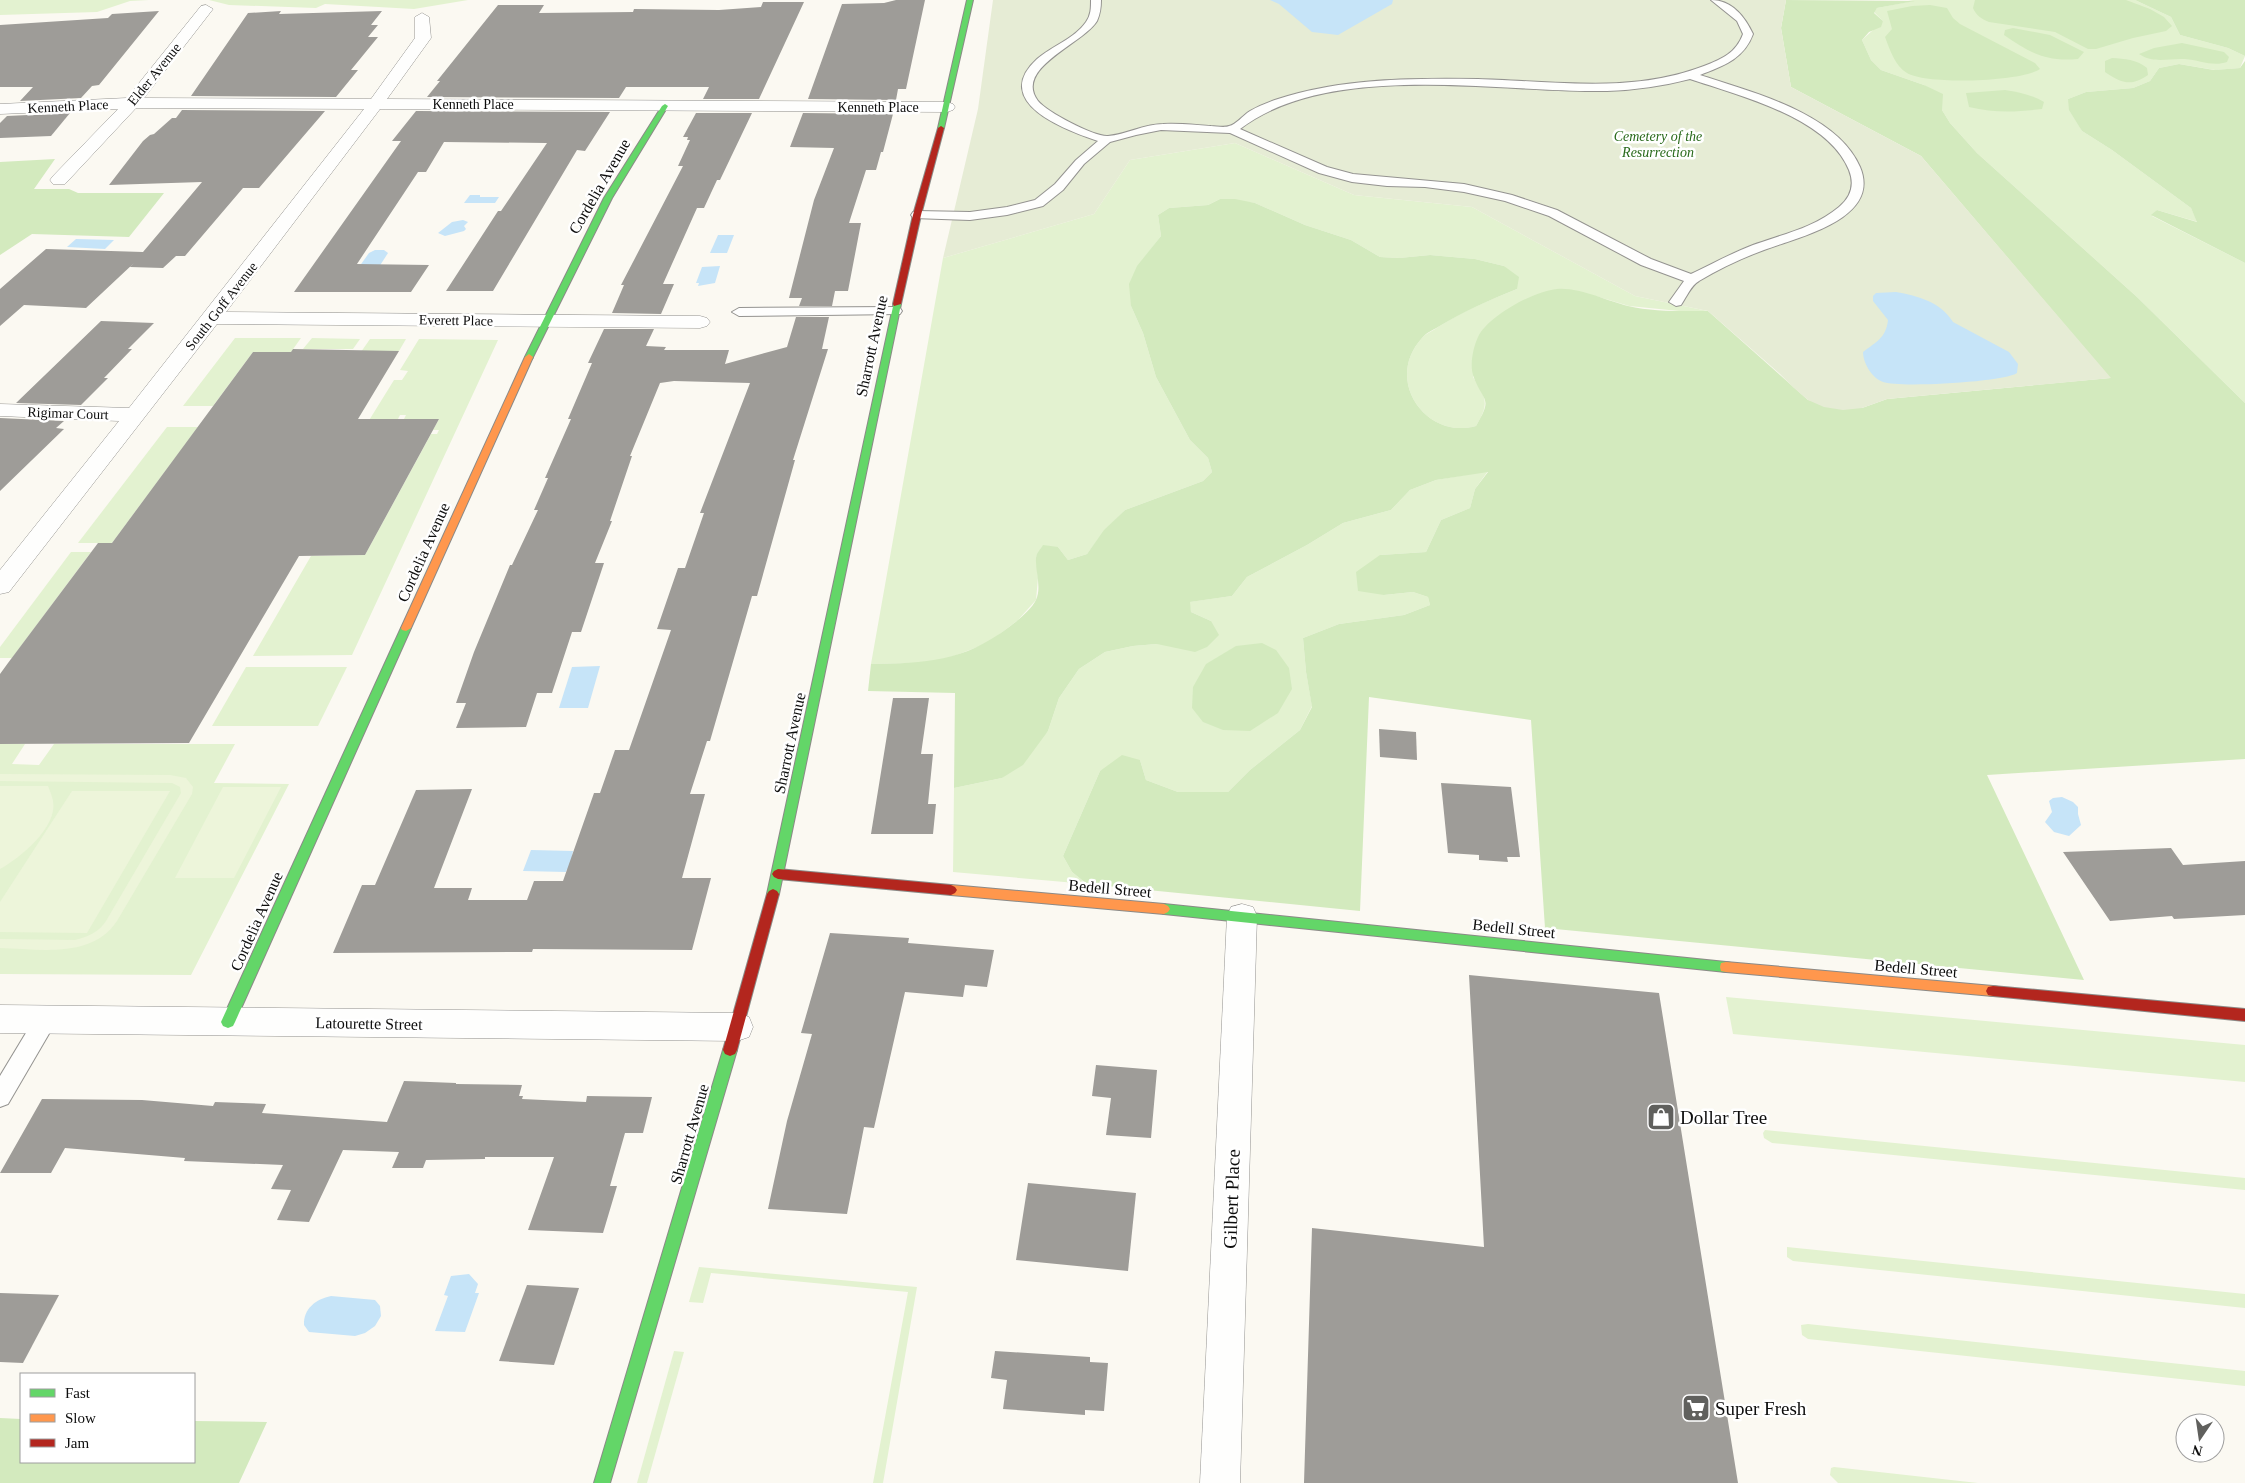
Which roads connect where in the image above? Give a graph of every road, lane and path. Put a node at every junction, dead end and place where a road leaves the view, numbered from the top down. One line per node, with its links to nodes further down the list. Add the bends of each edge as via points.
1 (970, 0): 10 (street, Sharrott Avenue)
2 (1096, 0): 13 (lane, via 1094,15 1086,27 1032,70 1027,82 1028,96 1041,110 1071,128)
3 (1716, 0): 6 (lane, via 1741,19 1748,34 1744,48)
4 (206, 9): 7 (street, Elder Avenue)
5 (422, 17): 8 (street, South Goff Avenue, via 423,38)
6 (1692, 76): 12 (lane, via 1604,89 1450,82 1391,83 1334,90 1285,101 1254,114); 16 (lane, via 1769,104 1826,132 1856,167 1860,187 1854,200 1816,227 1747,252)
7 (132, 103): 8 (street, Kenneth Place); 11 (street, Kenneth Place); 14 (street, Elder Avenue)
8 (376, 104): 9 (street, Kenneth Place); 20 (street, South Goff Avenue)
9 (665, 106): 10 (street, Kenneth Place); 21 (street, Cordelia Avenue, via 608,198)
10 (946, 107): 15 (street, Sharrott Avenue)
11 (0, 108)
12 (1232, 130): 13 (lane, via 1161,127); 16 (lane, via 1323,170 1352,178 1425,183 1508,198 1552,213 1646,262)
13 (1106, 140): 15 (lane, via 1039,203 970,216)
14 (59, 180)
15 (917, 215): 18 (street, Sharrott Avenue)
16 (1692, 279): 17 (lane)
17 (1676, 302)
18 (895, 311): 19 (lane); 26 (street, Sharrott Avenue)
19 (739, 312)
20 (212, 318): 21 (street, Everett Place); 24 (street, South Goff Avenue)
21 (545, 321): 22 (street, Everett Place); 31 (street, Cordelia Avenue)
22 (700, 322)
23 (0, 410): 24 (street, Rigimar Court)
24 (136, 415): 25 (street, South Goff Avenue)
25 (0, 586)
26 (778, 874): 27 (street, Bedell Street); 32 (street, Sharrott Avenue)
27 (1242, 916): 28 (street, Bedell Street); 35 (street, Gilbert Place)
28 (2245, 1015)
29 (0, 1019): 30 (street, Latourette Street)
30 (46, 1020): 31 (street, Latourette Street); 33 (lane)
31 (228, 1022): 32 (street, Latourette Street)
32 (737, 1027): 34 (street, Sharrott Avenue)
33 (0, 1097)
34 (602, 1483)
35 (1220, 1483)

